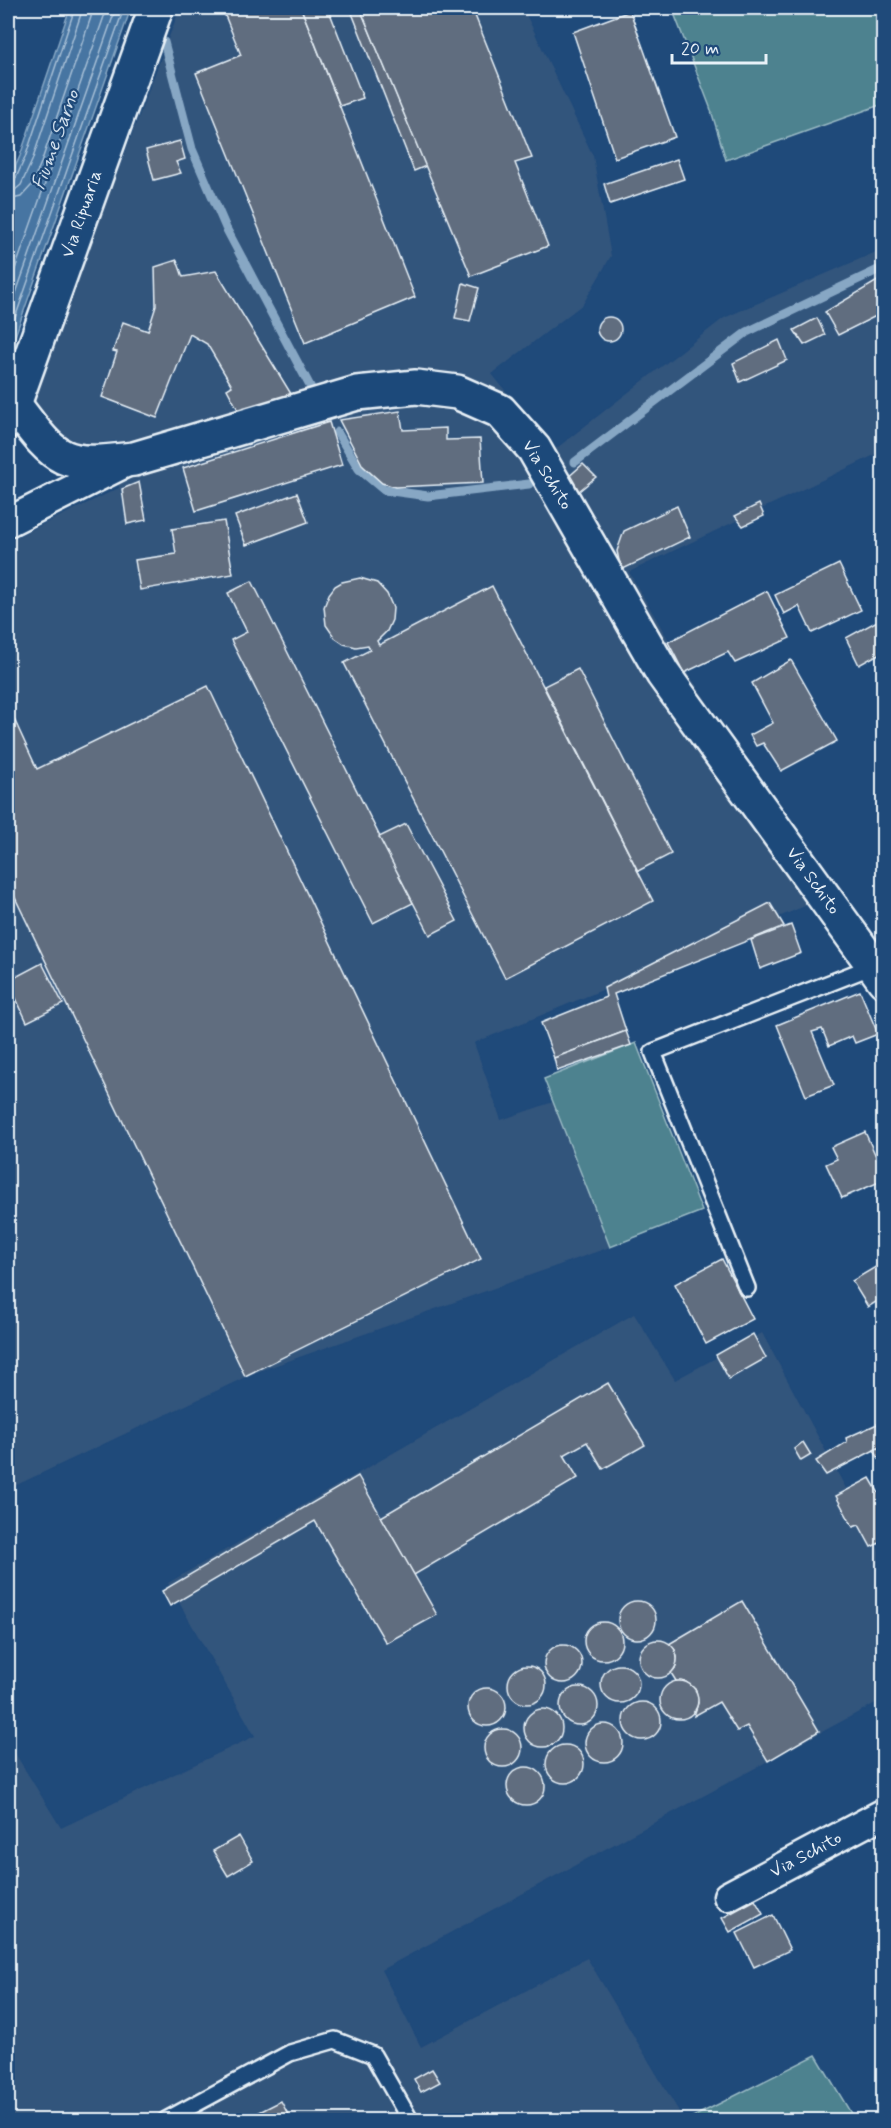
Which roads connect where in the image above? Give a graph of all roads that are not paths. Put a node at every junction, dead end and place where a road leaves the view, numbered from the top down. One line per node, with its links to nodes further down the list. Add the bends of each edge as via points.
1 (156, 8): 2 (street, Via Ripuaria)
2 (10, 412): 3 (street, Via Schito, via 64,458 99,463)
3 (134, 459): 4 (street); 5 (street, Via Schito, via 357,393 416,387 457,392 500,411 534,449 663,674)
4 (8, 522)
5 (878, 973): 6 (lane, via 654,1052)
6 (747, 1288)
7 (884, 1813): 8 (street, Via Schito)
8 (728, 1896)
9 (166, 2121): 10 (lane, via 290,2054 335,2040 373,2055)
10 (410, 2121)

